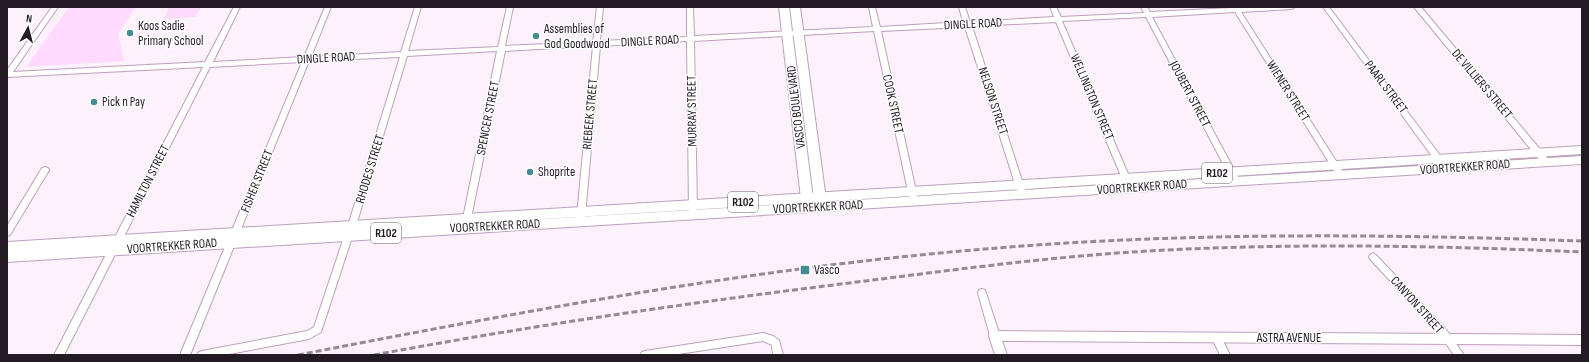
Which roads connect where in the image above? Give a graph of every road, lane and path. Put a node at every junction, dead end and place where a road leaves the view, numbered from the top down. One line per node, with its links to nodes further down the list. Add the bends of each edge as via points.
1 (55, 7): 29 (street)
2 (237, 7): 28 (street, HAMILTON STREET)
3 (328, 7): 27 (street, FISHER STREET)
4 (418, 7): 26 (street, RHODES STREET)
5 (510, 7): 25 (street, SPENCER STREET)
6 (600, 7): 24 (street, RIEBEEK STREET)
7 (690, 7): 23 (street, MURRAY STREET)
8 (784, 7): 22 (main road, VASCO BOULEVARD)
9 (795, 7): 22 (main road, VASCO BOULEVARD)
10 (872, 7): 21 (street, COOK STREET)
11 (962, 7): 20 (street, NELSON STREET)
12 (1053, 7): 19 (street, WELLINGTON STREET)
13 (1144, 7): 18 (street, JOUBERT STREET)
14 (1292, 7): 17 (street, DINGLE ROAD)
15 (1326, 7): 33 (street, PAARL STREET)
16 (1417, 7): 31 (street, DE VILLIERS STREET)
17 (1236, 8): 18 (street, DINGLE ROAD); 35 (street, WIENER STREET)
18 (1148, 15): 19 (street, DINGLE ROAD); 36 (street, JOUBERT STREET)
19 (1059, 20): 20 (street, DINGLE ROAD); 37 (street, WELLINGTON STREET)
20 (968, 24): 21 (street, DINGLE ROAD); 38 (street, NELSON STREET)
21 (877, 29): 22 (street, DINGLE ROAD); 39 (street, COOK STREET)
22 (793, 33): 23 (street, DINGLE ROAD); 40 (main road, VASCO BOULEVARD); 41 (main road, VASCO BOULEVARD)
23 (691, 39): 24 (street, DINGLE ROAD); 42 (street, MURRAY STREET)
24 (596, 43): 25 (street, DINGLE ROAD); 43 (street, RIEBEEK STREET)
25 (502, 48): 26 (street, DINGLE ROAD); 44 (street, SPENCER STREET)
26 (404, 54): 27 (street, DINGLE ROAD); 45 (street, RHODES STREET)
27 (307, 59): 28 (street, DINGLE ROAD); 47 (street, FISHER STREET)
28 (208, 64): 29 (street, DINGLE ROAD); 48 (street, HAMILTON STREET)
29 (7, 75)
30 (1582, 150): 31 (main road, VOORTREKKER ROAD / R102)
31 (1543, 157): 32 (main road, VOORTREKKER ROAD / R102); 33 (main road, VOORTREKKER ROAD / R102)
32 (1582, 160)
33 (1442, 163): 35 (main road, VOORTREKKER ROAD / R102)
34 (45, 170): 46 (street)
35 (1338, 170): 36 (main road, VOORTREKKER ROAD / R102)
36 (1234, 176): 37 (main road, VOORTREKKER ROAD / R102)
37 (1128, 183): 38 (main road, VOORTREKKER ROAD / R102)
38 (1021, 190): 39 (main road, VOORTREKKER ROAD / R102)
39 (913, 196): 40 (main road, VOORTREKKER ROAD / R102)
40 (821, 202): 41 (main road, VOORTREKKER ROAD / R102)
41 (808, 203): 42 (main road, VOORTREKKER ROAD / R102)
42 (693, 210): 43 (main road, VOORTREKKER ROAD / R102)
43 (580, 216): 44 (main road, VOORTREKKER ROAD / R102)
44 (466, 223): 45 (main road, VOORTREKKER ROAD / R102)
45 (351, 230): 47 (main road, VOORTREKKER ROAD / R102); 60 (street, RHODES STREET, via 318,329 309,335)
46 (7, 233)
47 (234, 237): 48 (main road, VOORTREKKER ROAD / R102); 59 (street, FISHER STREET)
48 (116, 245): 49 (main road, VOORTREKKER ROAD / R102); 50 (main road, VOORTREKKER ROAD / R102); 58 (street, HAMILTON STREET)
49 (7, 247)
50 (7, 257)
51 (1374, 258): 55 (street, CANYON STREET)
52 (982, 293): 53 (street)
53 (995, 336): 54 (street, ASTRA AVENUE); 63 (street)
54 (1217, 338): 55 (street, ASTRA AVENUE); 64 (street)
55 (1448, 339): 56 (street, ASTRA AVENUE); 65 (street, CANYON STREET)
56 (1582, 340)
57 (696, 351): 61 (street); 62 (street, via 763,337 773,340)
58 (59, 355)
59 (185, 355)
60 (202, 355)
61 (645, 355)
62 (778, 355)
63 (1001, 355)
64 (1225, 355)
65 (1459, 355)

